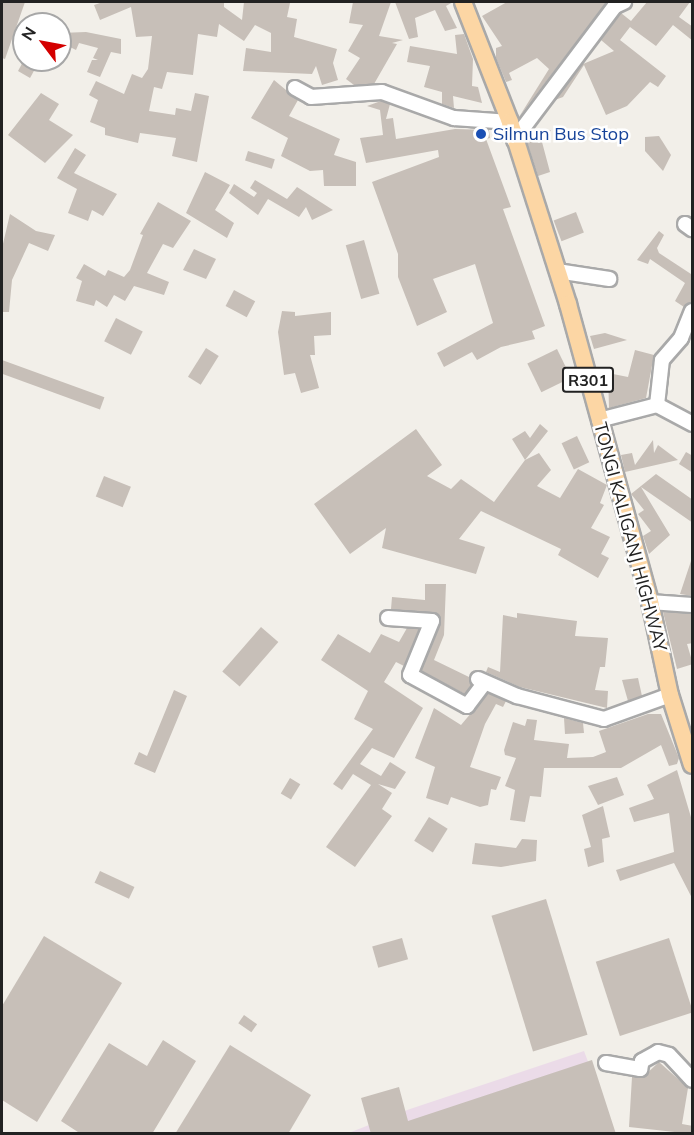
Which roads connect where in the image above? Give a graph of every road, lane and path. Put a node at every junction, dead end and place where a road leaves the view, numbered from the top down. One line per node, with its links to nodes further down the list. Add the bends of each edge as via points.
1 (463, 2): 4 (main road, TONGI KALIGANJ HIGHWAY / R301)
2 (624, 2): 5 (street, via 615,6)
3 (295, 88): 4 (street, via 311,97 382,92 454,118)
4 (510, 122): 5 (main road, TONGI KALIGANJ HIGHWAY / R301)
5 (514, 140): 6 (main road, TONGI KALIGANJ HIGHWAY / R301)
6 (557, 271): 7 (street); 10 (main road, TONGI KALIGANJ HIGHWAY / R301)
7 (609, 279)
8 (693, 311): 9 (street, via 681,338 662,360)
9 (657, 405): 10 (street); 11 (street)
10 (599, 420): 12 (main road, TONGI KALIGANJ HIGHWAY / R301)
11 (693, 424)
12 (650, 602): 13 (street); 15 (main road, TONGI KALIGANJ HIGHWAY / R301)
13 (693, 605)
14 (388, 618): 15 (street, via 432,621 410,675 467,706 481,682 604,719)
15 (670, 695): 16 (main road, TONGI KALIGANJ HIGHWAY / R301)
16 (693, 765)
17 (606, 1063): 18 (street, via 640,1069 642,1061 658,1052 669,1055)
18 (693, 1080)

